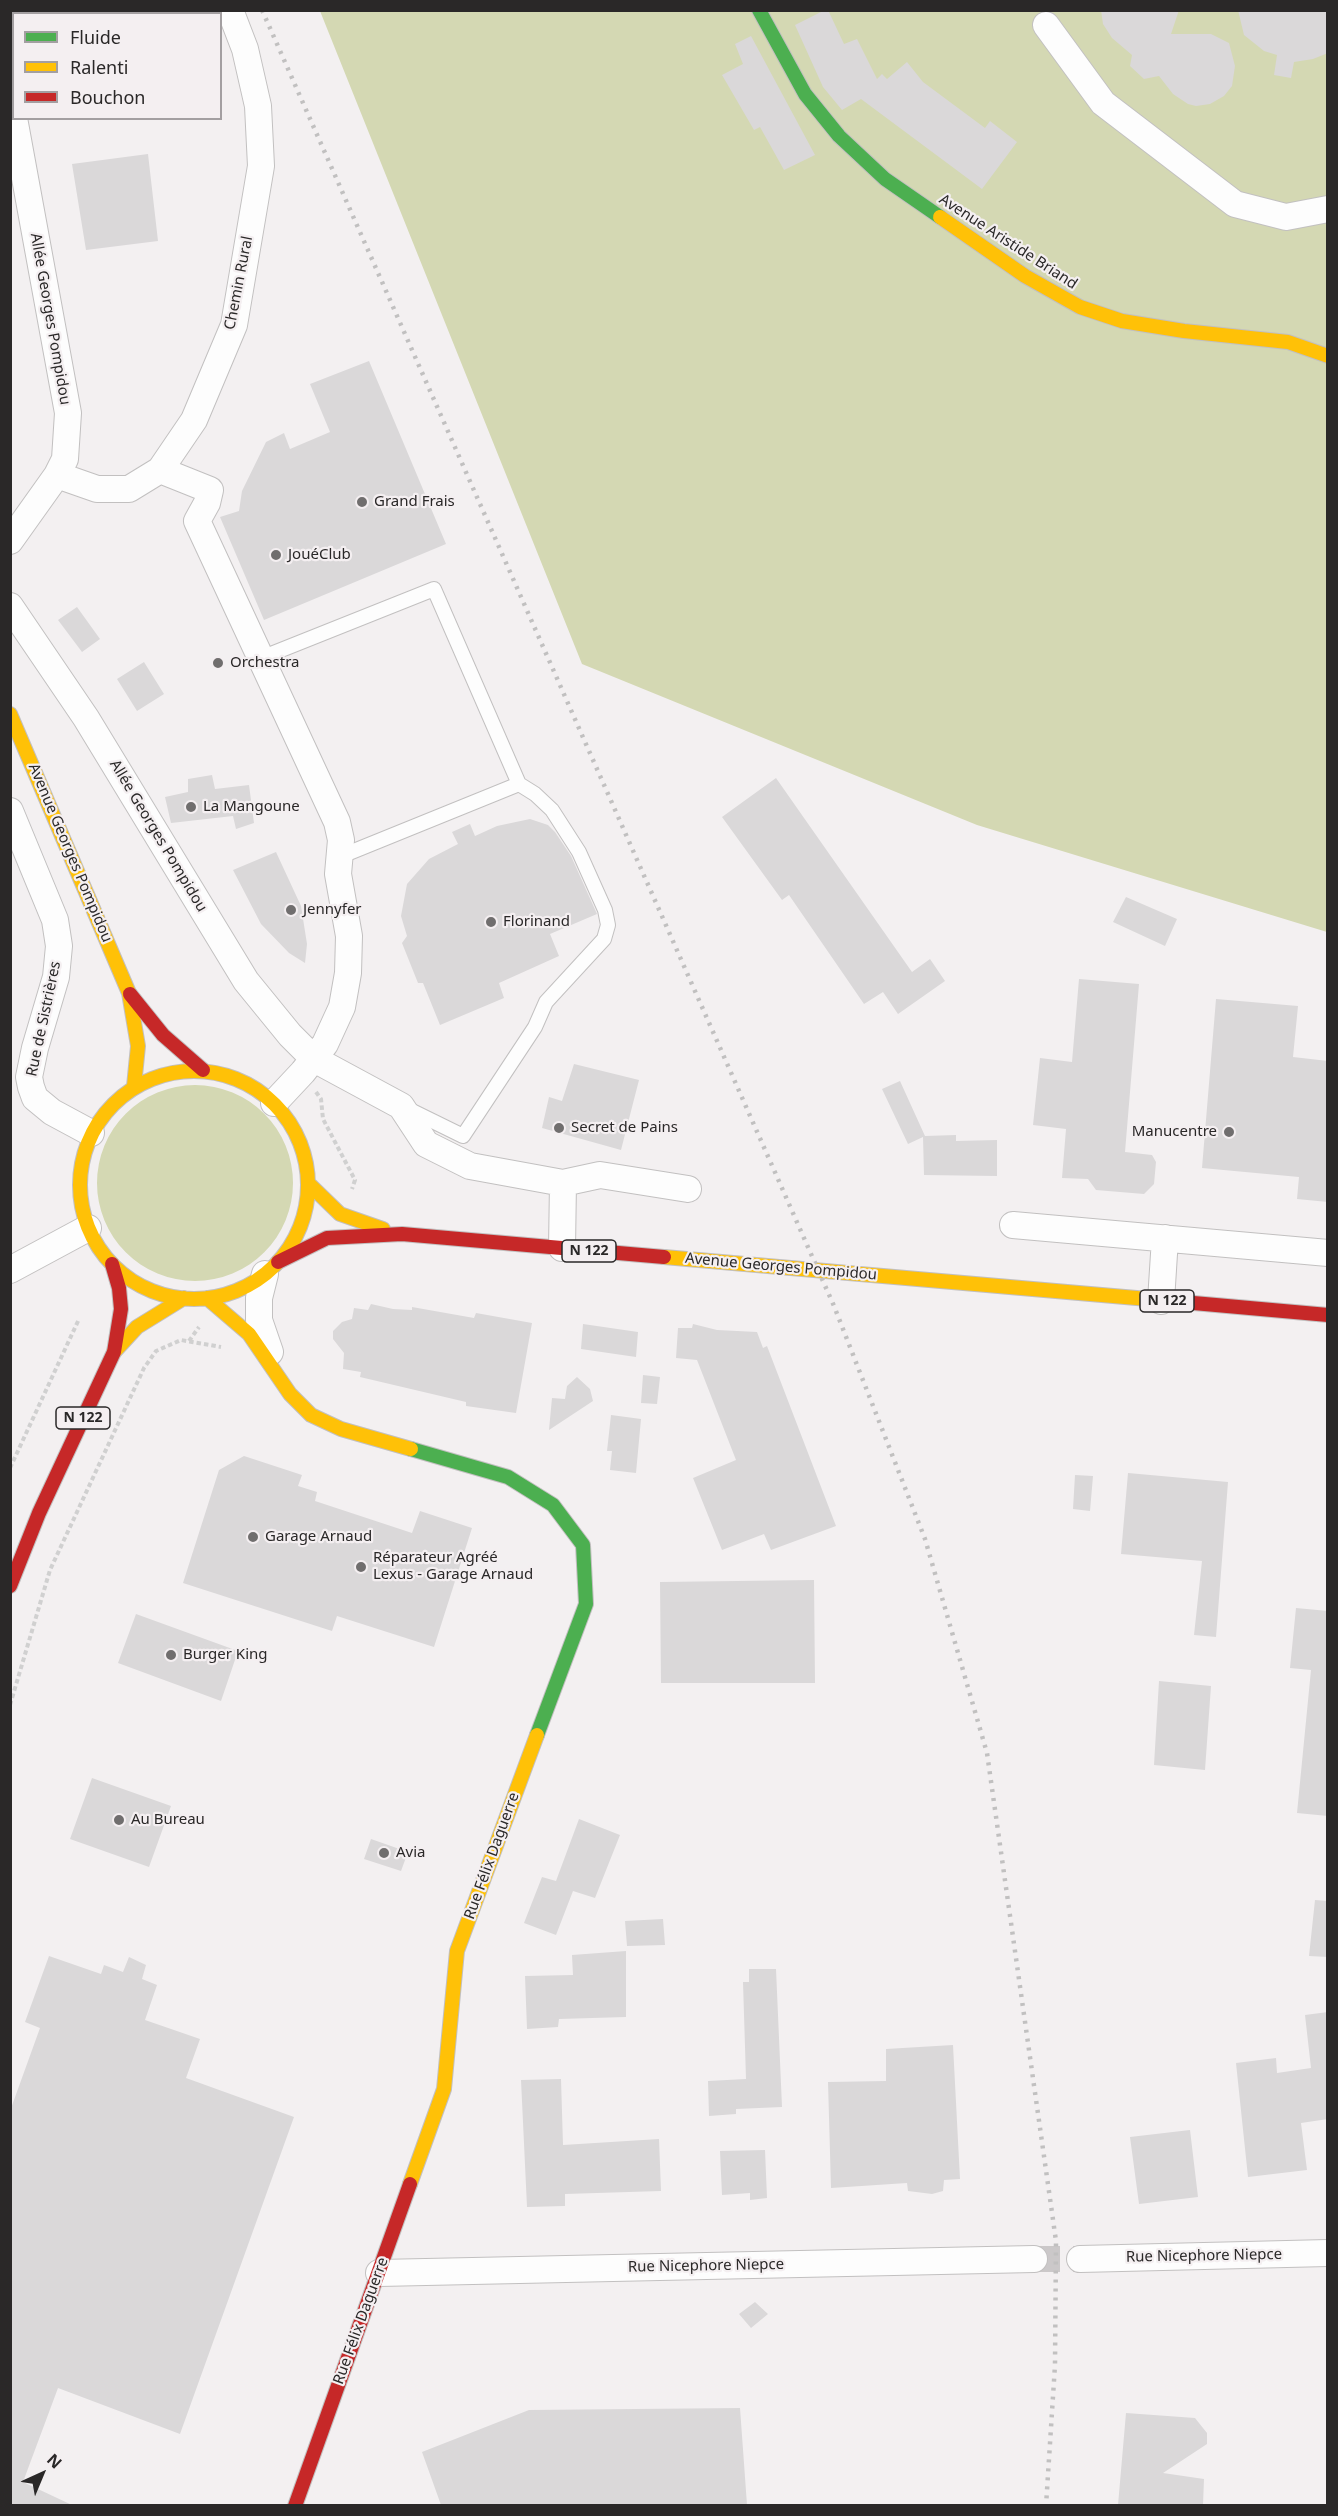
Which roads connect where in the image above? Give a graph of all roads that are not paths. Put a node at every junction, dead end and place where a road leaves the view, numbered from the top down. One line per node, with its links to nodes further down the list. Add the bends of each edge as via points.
1 (230, 10): 7 (street, Chemin Rural, via 245,49 258,106 261,166 234,325 194,420)
2 (759, 10): 6 (main road, Avenue Aristide Briand, via 805,94 839,136 885,179 1025,276 1080,307 1122,321 1288,342)
3 (1046, 25): 5 (street, via 1103,103 1235,204 1286,217)
4 (14, 120): 8 (street, Allée Georges Pompidou, via 68,413 64,459)
5 (1328, 209)
6 (1328, 356)
7 (160, 470): 8 (street, Chemin Rural, via 129,489 97,489); 11 (street, via 210,490 197,521)
8 (57, 475): 9 (street, Allée Georges Pompidou)
9 (10, 541)
10 (10, 606): 17 (street, Allée Georges Pompidou, via 86,718 246,981 290,1035)
11 (261, 658): 13 (lane, via 434,589); 15 (street, via 337,822)
12 (10, 714): 16 (main road, Avenue Georges Pompidou)
13 (519, 784): 15 (lane); 21 (lane, via 552,810 579,852 605,910 608,925 604,939 546,1002 535,1027 463,1136)
14 (10, 811): 22 (street, Rue de Sistrières, via 55,920 59,946 56,977 29,1077 31,1087 35,1098 52,1112)
15 (339, 857): 17 (street, via 338,874 350,936 348,972 342,1007 325,1044)
16 (129, 993): 18 (main road, via 163,1035); 19 (main road, via 138,1046)
17 (309, 1066): 20 (street); 21 (street, Allée Georges Pompidou)
18 (203, 1070): 19 (main road, via 167,1073); 20 (main road, via 229,1075)
19 (134, 1086): 22 (main road, via 109,1106)
20 (274, 1102): 23 (main road, via 300,1144)
21 (401, 1106): 24 (street, via 426,1144 470,1166)
22 (91, 1133): 27 (main road, via 81,1164 80,1197)
23 (308, 1182): 28 (main road, Avenue Georges Pompidou, via 340,1214); 33 (main road, via 301,1225)
24 (563, 1183): 25 (street, via 600,1175); 30 (street)
25 (688, 1189)
26 (1013, 1225): 29 (street)
27 (88, 1228): 32 (main road); 34 (street)
28 (402, 1234): 30 (main road, Avenue Georges Pompidou / N 122); 33 (main road, Avenue Georges Pompidou / N 122, via 327,1238 298,1250)
29 (1165, 1238): 31 (street); 37 (street)
30 (562, 1248): 37 (main road, Avenue Georges Pompidou / N 122)
31 (1328, 1253)
32 (112, 1264): 35 (main road, Avenue Georges Pompidou, via 144,1288); 39 (main road, N 122, via 121,1309)
33 (271, 1268): 36 (main road, Avenue Georges Pompidou, via 243,1288); 40 (street, Rue Félix Daguerre, via 259,1298 259,1320)
34 (10, 1270)
35 (184, 1298): 36 (main road, Avenue Georges Pompidou); 39 (main road, N 122, via 137,1327)
36 (207, 1298): 40 (main road, Rue Félix Daguerre, via 240,1325)
37 (1161, 1301): 38 (main road, Avenue Georges Pompidou / N 122)
38 (1328, 1316)
39 (114, 1352): 41 (main road, N 122, via 39,1513)
40 (283, 1383): 45 (main road, Rue Félix Daguerre, via 299,1405 324,1422 508,1478 553,1505 583,1545 586,1604 457,1951 444,2089)
41 (10, 1586)
42 (1328, 2253): 44 (street, Rue Nicephore Niepce)
43 (1034, 2259): 45 (street, Rue Nicephore Niepce)
44 (1080, 2259)
45 (379, 2273): 46 (main road, Rue Félix Daguerre)
46 (295, 2505)

